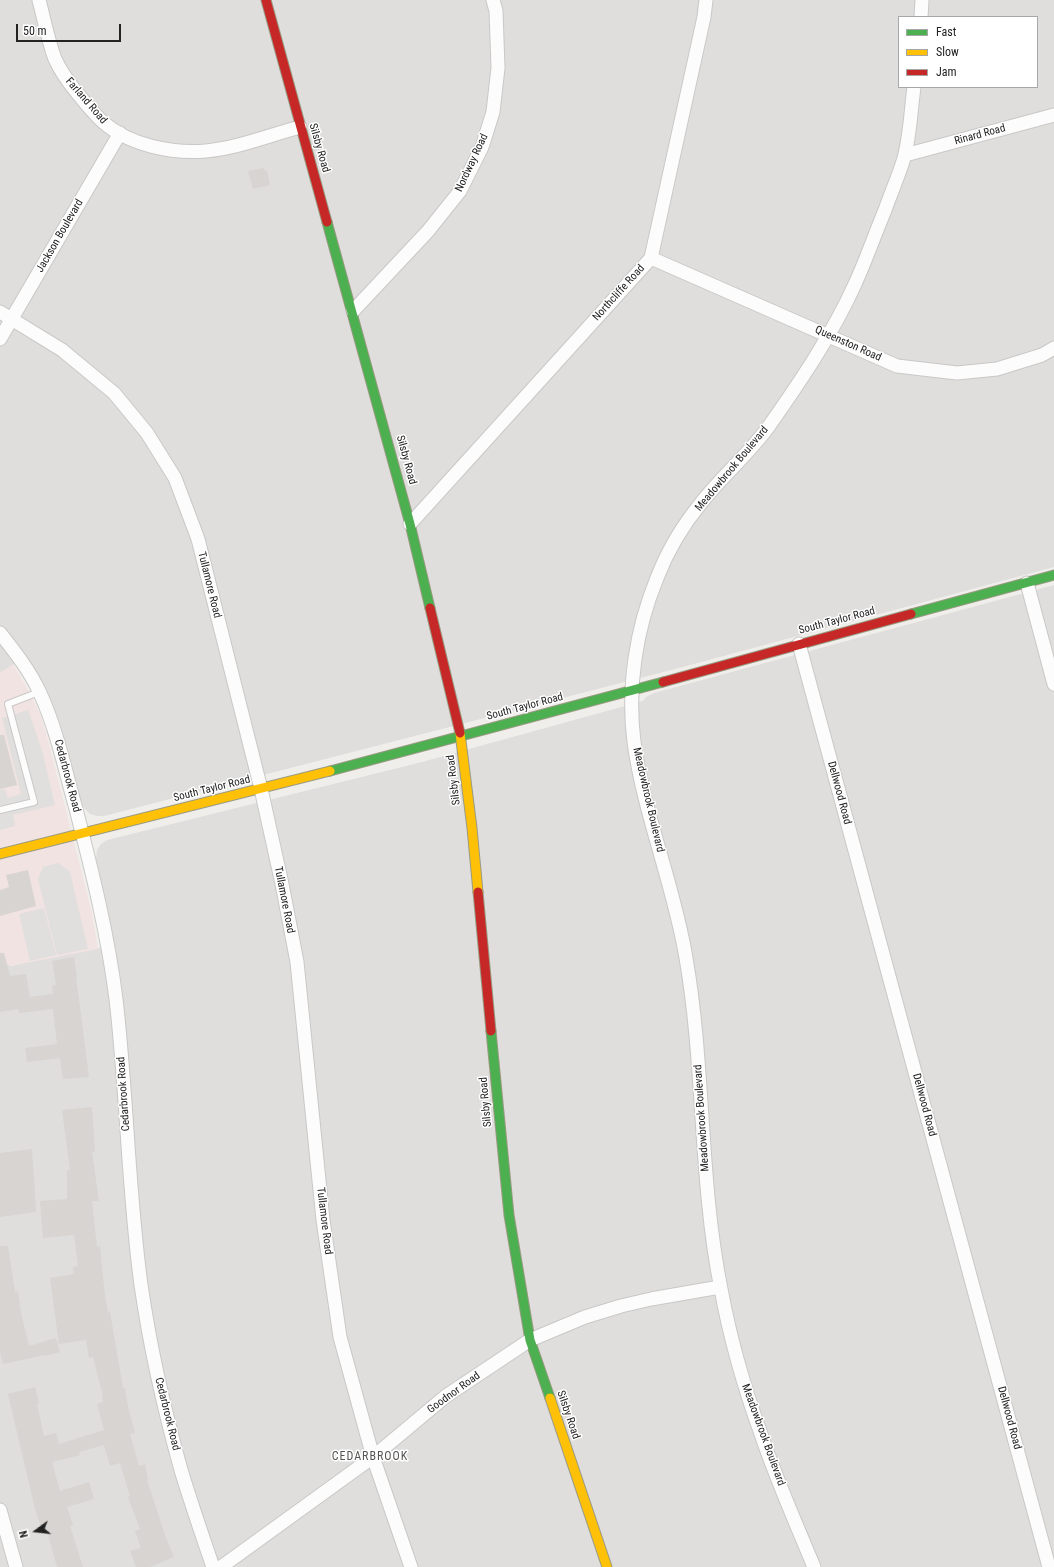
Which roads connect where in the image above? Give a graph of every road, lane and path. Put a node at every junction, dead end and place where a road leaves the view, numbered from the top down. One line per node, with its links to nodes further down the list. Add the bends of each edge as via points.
1 (39, 0): 10 (street, Farland Road, via 53,51 63,74 103,122)
2 (266, 0): 9 (street, Silsby Road)
3 (493, 0): 13 (street, Nordway Road, via 496,11 498,68 493,112 482,147 460,191 428,231)
4 (706, 0): 12 (street, Northcliffe Road)
5 (922, 0): 6 (street)
6 (921, 16)
7 (914, 88): 11 (street, Meadowbrook Boulevard)
8 (1054, 115): 11 (street, Rinard Road)
9 (300, 127): 10 (street, Farland Road, via 206,151 160,148); 13 (street, Silsby Road)
10 (120, 133): 15 (street, Jackson Boulevard)
11 (905, 155): 16 (street, Meadowbrook Boulevard, via 856,283)
12 (651, 258): 16 (street, Queenston Road); 19 (street, Northcliffe Road)
13 (353, 311): 19 (street, Silsby Road)
14 (0, 312): 15 (street, Tullamore Road)
15 (12, 319): 17 (street, Jackson Boulevard); 30 (street, Tullamore Road, via 62,350 114,393 147,433 175,478 198,539)
16 (829, 336): 18 (street, Queenston Road, via 897,366 957,373 997,369 1042,355); 25 (street, Meadowbrook Boulevard, via 767,429 700,504 676,541 657,577 647,608 635,658)
17 (0, 339)
18 (1054, 348)
19 (410, 524): 29 (street, Silsby Road)
20 (1054, 575): 21 (street, South Taylor Road)
21 (1027, 583): 23 (street, South Taylor Road); 24 (street)
22 (0, 632): 26 (street, Cedarbrook Road)
23 (799, 644): 25 (street, South Taylor Road); 44 (street, Dellwood Road)
24 (1054, 684)
25 (631, 690): 29 (street, South Taylor Road); 34 (street, Meadowbrook Boulevard, via 639,769 678,919 691,987 706,1183)
26 (40, 692): 27 (lane); 32 (street, Cedarbrook Road, via 56,734)
27 (8, 704): 28 (lane); 31 (lane, via 34,802)
28 (0, 706)
29 (461, 737): 30 (street, South Taylor Road); 35 (street, Silsby Road, via 473,836 509,1215)
30 (261, 789): 32 (street, South Taylor Road); 36 (street, Tullamore Road, via 297,962 323,1220 340,1337)
31 (0, 810)
32 (82, 834): 33 (street, South Taylor Road); 39 (street, Cedarbrook Road, via 106,940 115,997 133,1215 141,1286 153,1354 181,1471)
33 (0, 854)
34 (720, 1287): 35 (street, Goodnor Road, via 621,1306 585,1317); 43 (street, Meadowbrook Boulevard, via 732,1341 757,1424)
35 (530, 1340): 36 (street, Goodnor Road, via 446,1396); 42 (street, Silsby Road)
36 (372, 1457): 40 (street, Goodnor Road); 41 (street, Tullamore Road)
37 (0, 1510): 38 (street)
38 (16, 1567)
39 (213, 1567)
40 (221, 1567)
41 (411, 1567)
42 (606, 1567)
43 (814, 1567)
44 (1049, 1567)

